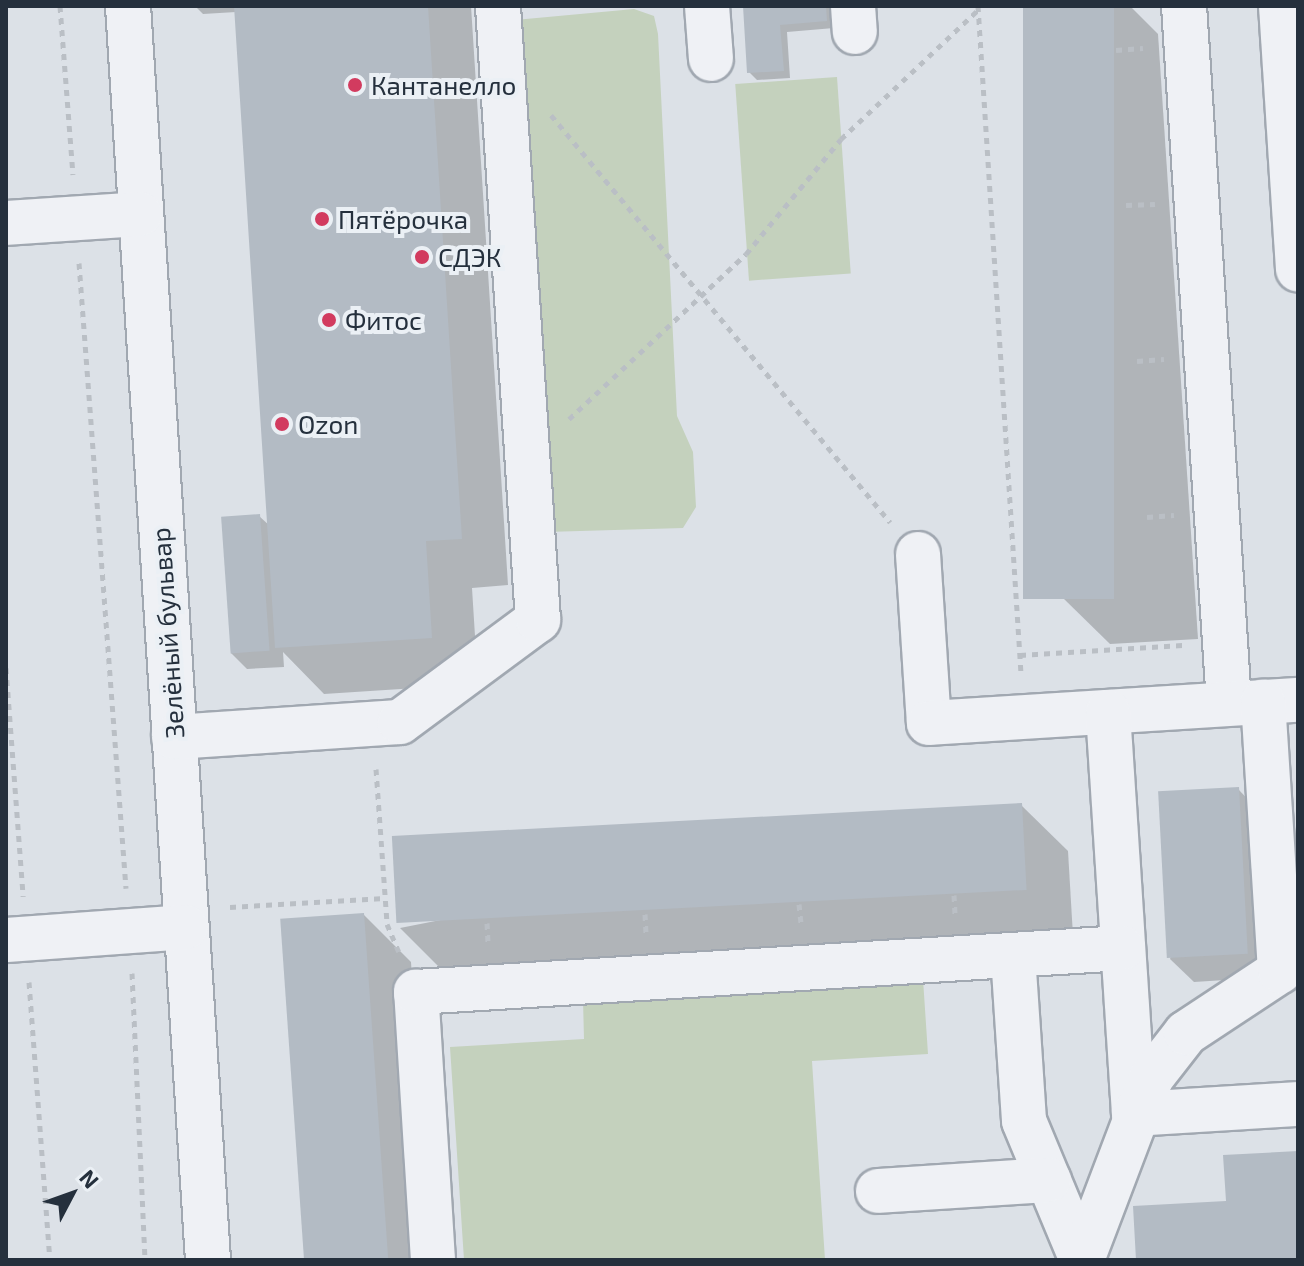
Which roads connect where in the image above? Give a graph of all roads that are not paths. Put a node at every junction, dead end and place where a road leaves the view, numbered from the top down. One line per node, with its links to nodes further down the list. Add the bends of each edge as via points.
1 (128, 6): 7 (street, Зелёный бульвар)
2 (498, 6): 13 (street, via 538,620 400,722)
3 (707, 6): 6 (street)
4 (1184, 6): 11 (street)
5 (1281, 6): 9 (street)
6 (711, 59)
7 (140, 214): 8 (street); 13 (street, Зелёный бульвар)
8 (6, 223)
9 (1298, 269)
10 (918, 554): 12 (street, via 929,723)
11 (1264, 702): 12 (street); 19 (street, via 1280,971 1186,1033)
12 (1108, 712): 16 (street)
13 (174, 737): 14 (street, Зелёный бульвар)
14 (186, 918): 15 (street, via 129,930); 22 (street, Зелёный бульвар)
15 (6, 940)
16 (1123, 948): 17 (street); 19 (street)
17 (1013, 955): 20 (street, via 1024,1121); 23 (street, via 416,992)
18 (1298, 1104): 19 (street)
19 (1134, 1114): 24 (street)
20 (1049, 1180): 21 (street); 24 (street)
21 (878, 1191)
22 (208, 1260)
23 (433, 1260)
24 (1082, 1260)

